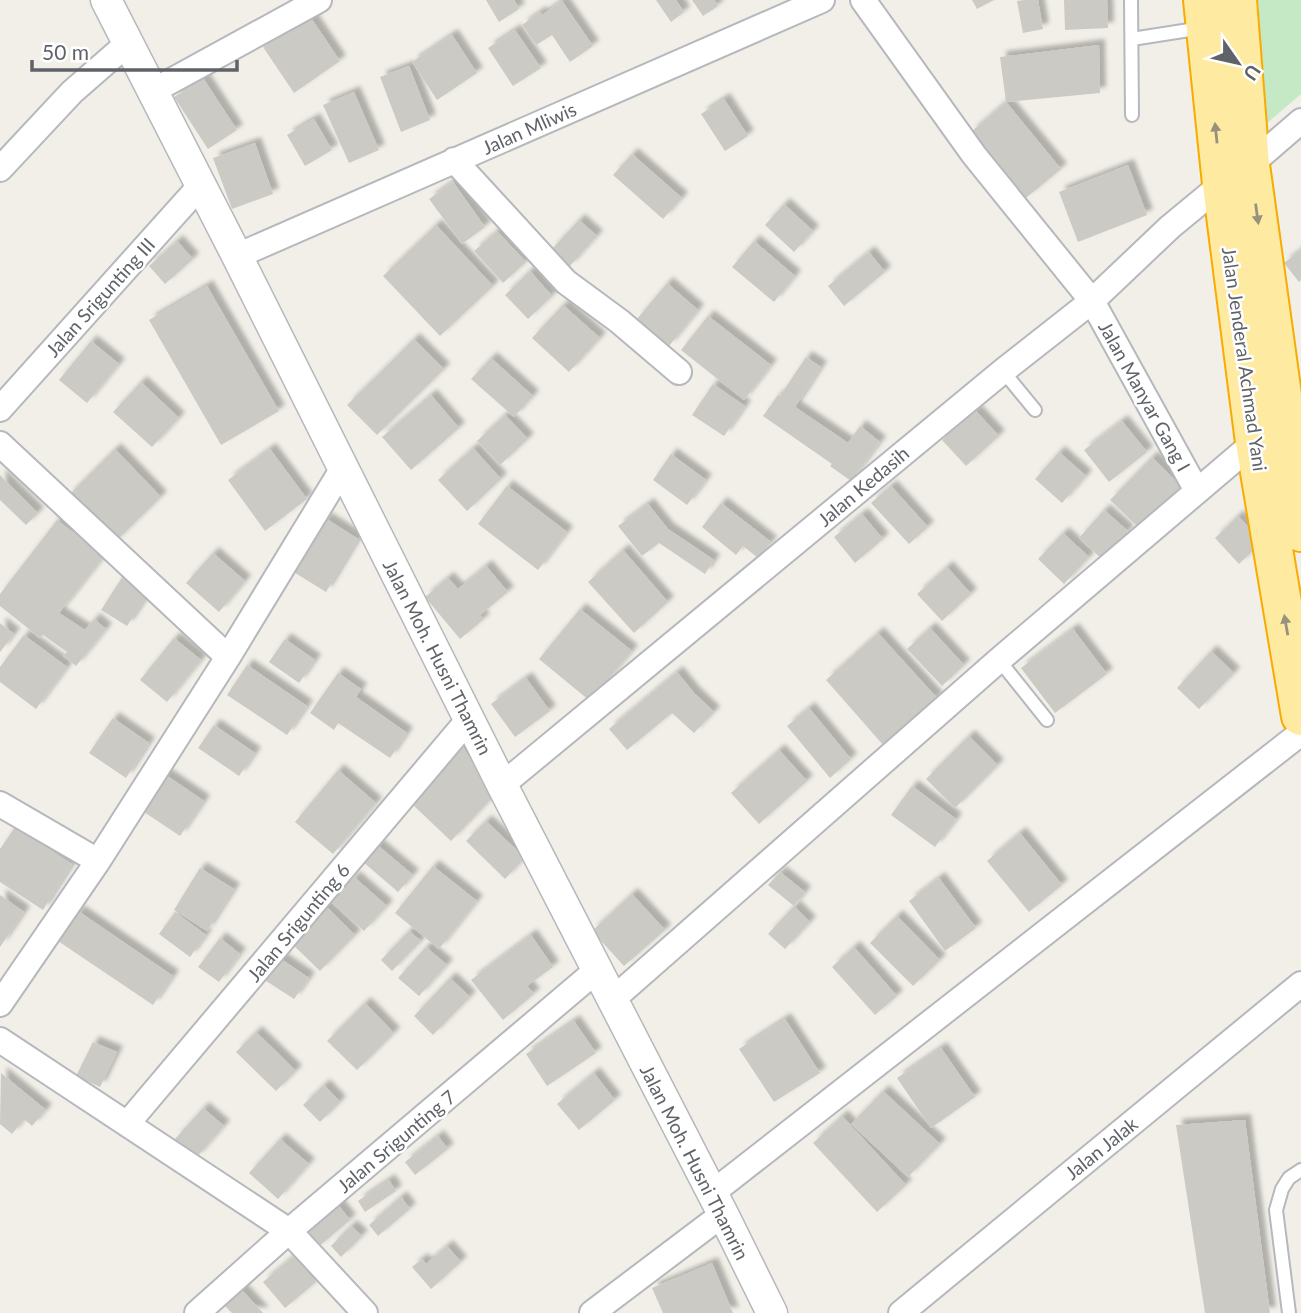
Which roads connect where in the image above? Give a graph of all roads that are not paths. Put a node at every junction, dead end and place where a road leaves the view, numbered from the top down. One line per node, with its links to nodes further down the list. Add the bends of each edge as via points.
1 (106, 0): 9 (street, Jalan Moh. Husni Thamrin)
2 (319, 0): 10 (street)
3 (822, 0): 13 (street, Jalan Mliwis)
4 (863, 0): 18 (street, Jalan Manyar Gang I, via 974,155)
5 (1131, 0): 8 (lane)
6 (1237, 0): 15 (highway, Jalan Jenderal Achmad Yani)
7 (1204, 13): 8 (lane); 15 (highway, Jalan Jenderal Achmad Yani, one-way to 7)
8 (1132, 39): 11 (lane)
9 (127, 44): 10 (street, Jalan Moh. Husni Thamrin); 14 (street, via 72,92)
10 (151, 92): 16 (street, Jalan Moh. Husni Thamrin)
11 (1132, 115)
12 (1301, 121): 15 (street, Jalan Kedasih)
13 (454, 160): 17 (street, Jalan Mliwis); 20 (street, via 566,282)
14 (0, 169)
15 (1236, 174): 18 (street, Jalan Kedasih, via 1170,227); 23 (highway, Jalan Jenderal Achmad Yani)
16 (200, 186): 17 (street, Jalan Moh. Husni Thamrin); 21 (street, Jalan Srigunting III)
17 (237, 256): 25 (street, Jalan Moh. Husni Thamrin)
18 (1092, 301): 19 (street, Jalan Kedasih); 26 (street, Jalan Manyar Gang I)
19 (1003, 371): 22 (lane); 34 (street, Jalan Kedasih)
20 (679, 372)
21 (0, 409)
22 (1035, 410)
23 (1270, 434): 26 (street); 27 (highway, Jalan Jenderal Achmad Yani); 30 (highway, Jalan Jenderal Achmad Yani, one-way to 23)
24 (0, 444): 28 (street)
25 (343, 468): 28 (street); 31 (street, Jalan Moh. Husni Thamrin)
26 (1197, 491): 29 (street)
27 (1301, 532)
28 (228, 657): 36 (street)
29 (999, 660): 32 (lane); 39 (street)
30 (1301, 716)
31 (469, 719): 34 (street, Jalan Moh. Husni Thamrin); 42 (street, Jalan Srigunting 6)
32 (1047, 720)
33 (1301, 733): 44 (street)
34 (502, 785): 37 (street, Jalan Moh. Husni Thamrin)
35 (0, 804): 36 (street)
36 (98, 862): 40 (street)
37 (597, 970): 39 (street, Jalan Moh. Husni Thamrin); 45 (street, Jalan Srigunting 7)
38 (1301, 984): 50 (street, Jalan Jalak)
39 (612, 1000): 44 (street, Jalan Moh. Husni Thamrin)
40 (0, 1004)
41 (0, 1040): 42 (street)
42 (127, 1124): 45 (street)
43 (1301, 1170): 51 (lane, via 1282,1189 1276,1210)
44 (717, 1204): 48 (street); 49 (street, Jalan Moh. Husni Thamrin)
45 (289, 1231): 46 (street, Jalan Srigunting 7); 47 (street)
46 (197, 1313)
47 (365, 1313)
48 (592, 1313)
49 (772, 1313)
50 (901, 1313)
51 (1289, 1313)

